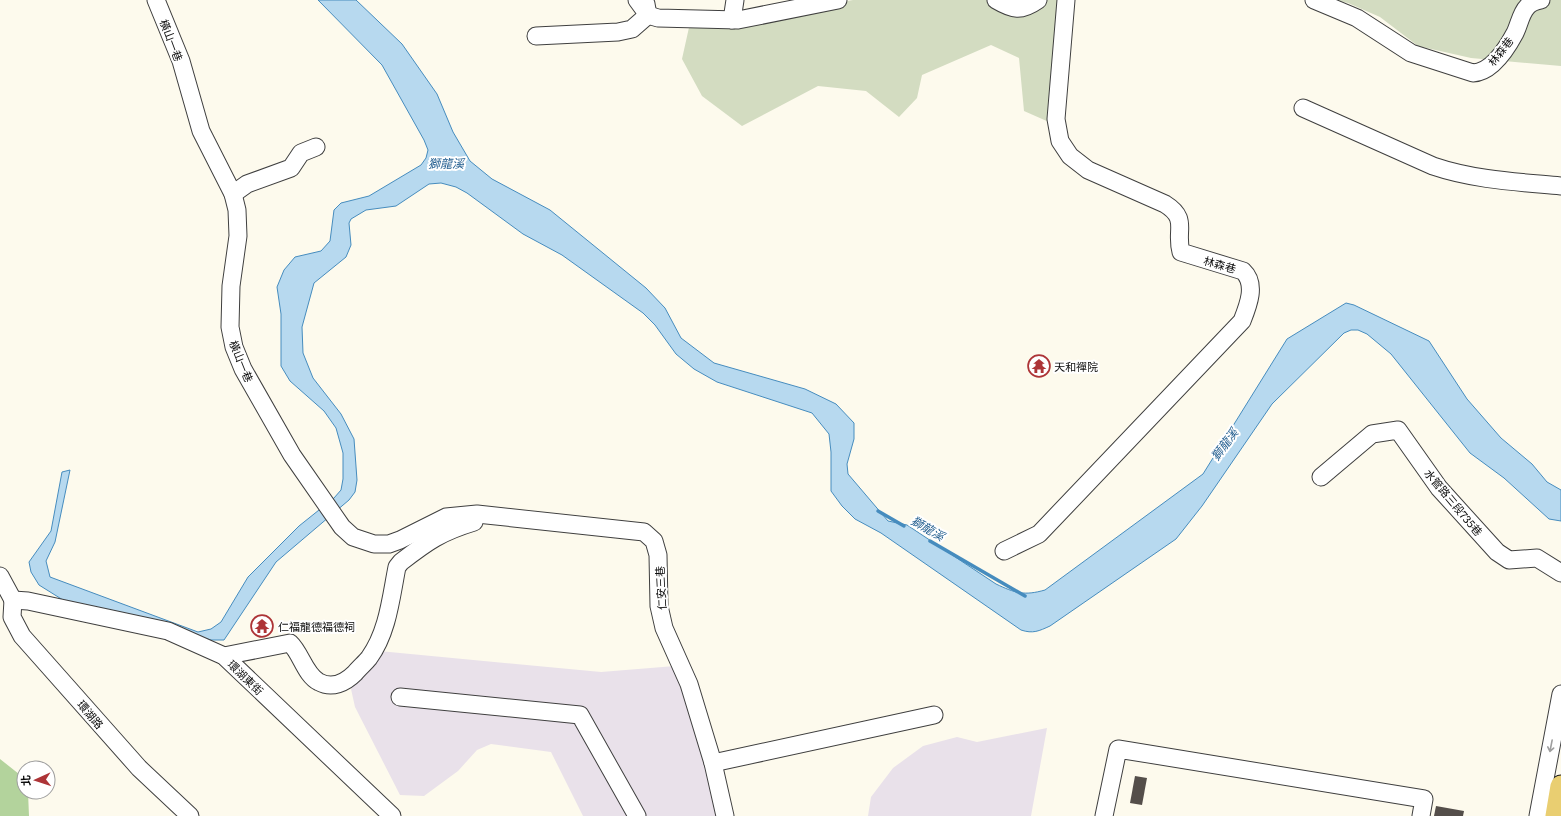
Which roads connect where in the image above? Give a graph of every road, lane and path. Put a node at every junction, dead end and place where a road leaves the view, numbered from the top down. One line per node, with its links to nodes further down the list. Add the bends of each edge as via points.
1 (156, 0): 16 (street, 橫山一巷, via 181,61 201,131)
2 (637, 0): 10 (street)
3 (736, 0): 11 (street)
4 (838, 0): 11 (street)
5 (996, 0): 6 (street, via 1009,8 1027,8)
6 (1038, 0)
7 (1066, 0): 19 (street, 林森巷, via 1056,119 1060,141 1070,156 1088,170 1173,209 1180,218 1180,252 1244,271 1249,276 1251,287 1248,306 1237,327 1039,534)
8 (1314, 0): 9 (street, 林森巷, via 1357,18 1412,54 1474,73 1488,68 1512,38 1526,7)
9 (1541, 0)
10 (647, 8): 11 (street, via 658,18); 12 (street, via 632,29)
11 (732, 20)
12 (536, 36)
13 (1303, 108): 15 (street, via 1451,172 1483,179)
14 (316, 147): 16 (street, via 301,153 291,168 247,184)
15 (1561, 186)
16 (233, 194): 18 (street, 橫山一巷, via 238,236 231,286 230,327 234,347 243,369 292,455 342,527 353,537 374,544 389,544 446,517 477,514)
17 (1321, 477): 20 (street, 水管路三段735巷, via 1372,434 1398,430 1439,488 1497,552 1509,560 1537,558)
18 (491, 516): 23 (street, via 449,529 400,562 379,641 369,658 350,678 341,683 326,685 317,681 290,643); 27 (street, 仁安三巷, via 633,530 644,532 654,540 658,555 658,606 664,628 689,684)
19 (1004, 551)
20 (1561, 573)
21 (0, 576): 22 (street)
22 (13, 600): 23 (street, 環湖東街, via 168,630); 30 (street, 環湖路, via 12,616 22,636 140,768)
23 (224, 656): 29 (street, 環湖東街)
24 (1561, 694): 35 (street, one-way to 35)
25 (400, 697): 31 (street, via 580,715)
26 (934, 715): 27 (street)
27 (713, 763): 32 (street, 仁安三巷)
28 (1561, 786): 36 (main road)
29 (381, 813)
30 (190, 816)
31 (637, 816)
32 (725, 816)
33 (1104, 816): 34 (street, via 1118,749 1424,799)
34 (1421, 816)
35 (1538, 816)
36 (1556, 816)

